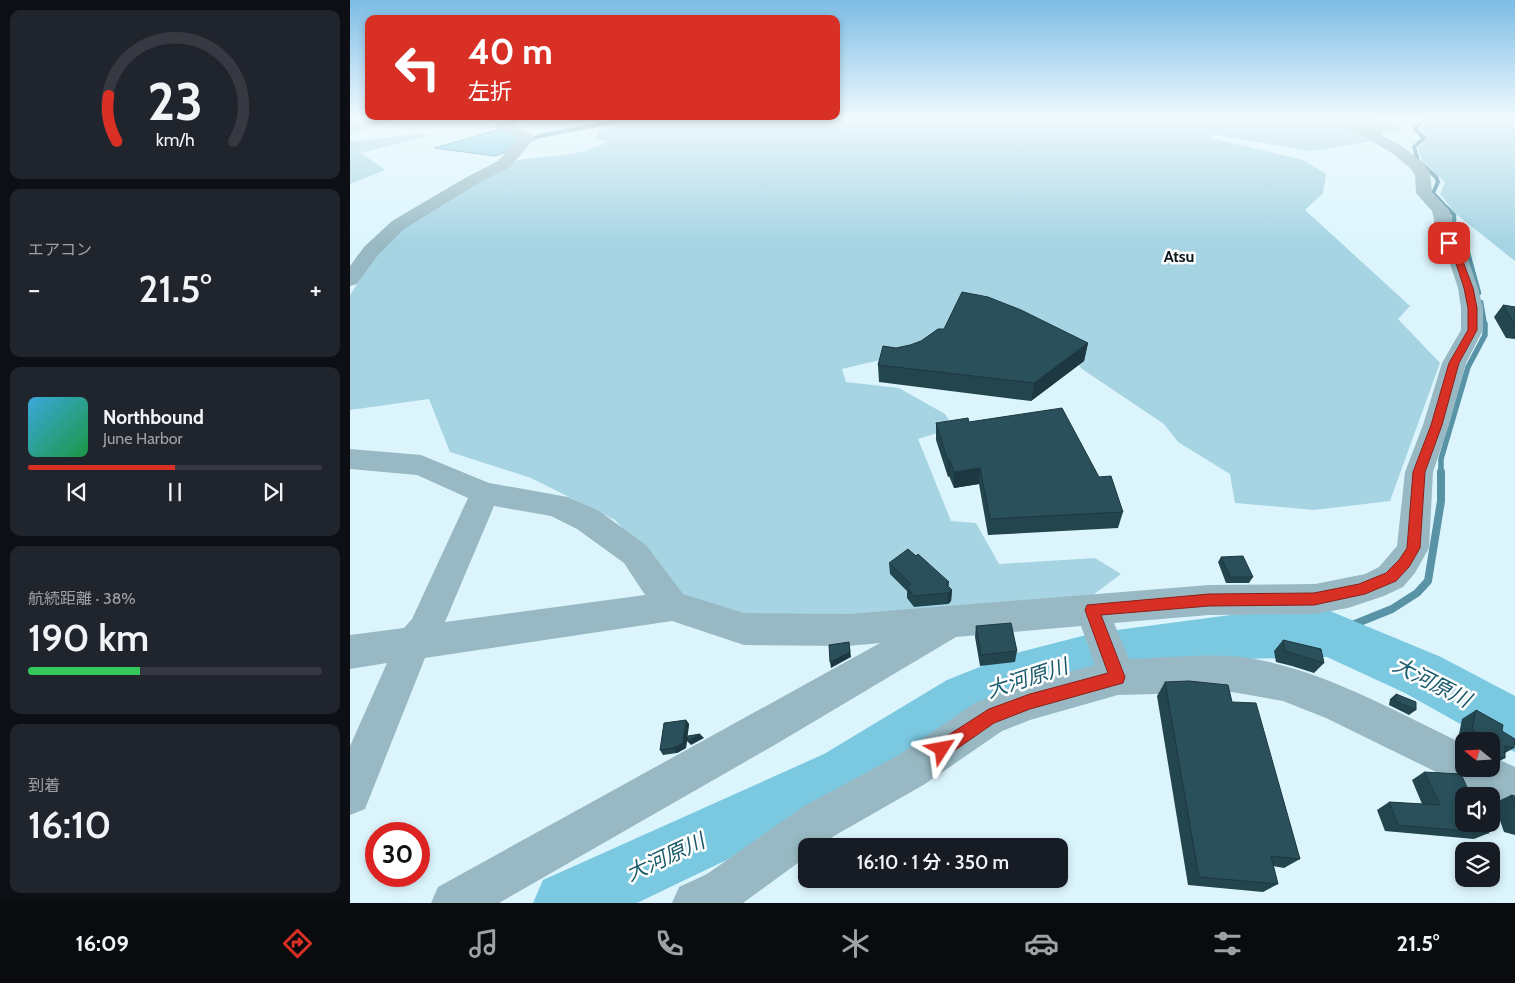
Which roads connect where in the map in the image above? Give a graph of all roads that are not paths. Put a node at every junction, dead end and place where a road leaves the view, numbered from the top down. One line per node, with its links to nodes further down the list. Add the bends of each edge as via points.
1 (508, 159): 3 (street, via 398,225 371,251)
2 (1411, 159): 9 (street, via 1423,175 1424,192 1440,210 1443,235 1456,251 1468,288 1472,330 1454,363 1419,472 1413,548 1404,564 1391,577 1348,593 1314,599 1209,600)
3 (350, 280)
4 (350, 459): 5 (street, via 420,466)
5 (485, 493): 6 (street, via 557,505 588,520 635,554); 8 (street, via 424,630)
6 (672, 606): 7 (street, via 744,629 848,630); 8 (street)
7 (951, 622): 9 (street); 15 (street)
8 (414, 642): 10 (street); 14 (street)
9 (1106, 648): 11 (street, via 1284,683 1339,705); 16 (street, via 1030,701 989,717 911,770 819,821 723,890)
10 (350, 652)
11 (1455, 761)
12 (1491, 778): 13 (street)
13 (1515, 789)
14 (350, 794)
15 (454, 903)
16 (695, 903)

